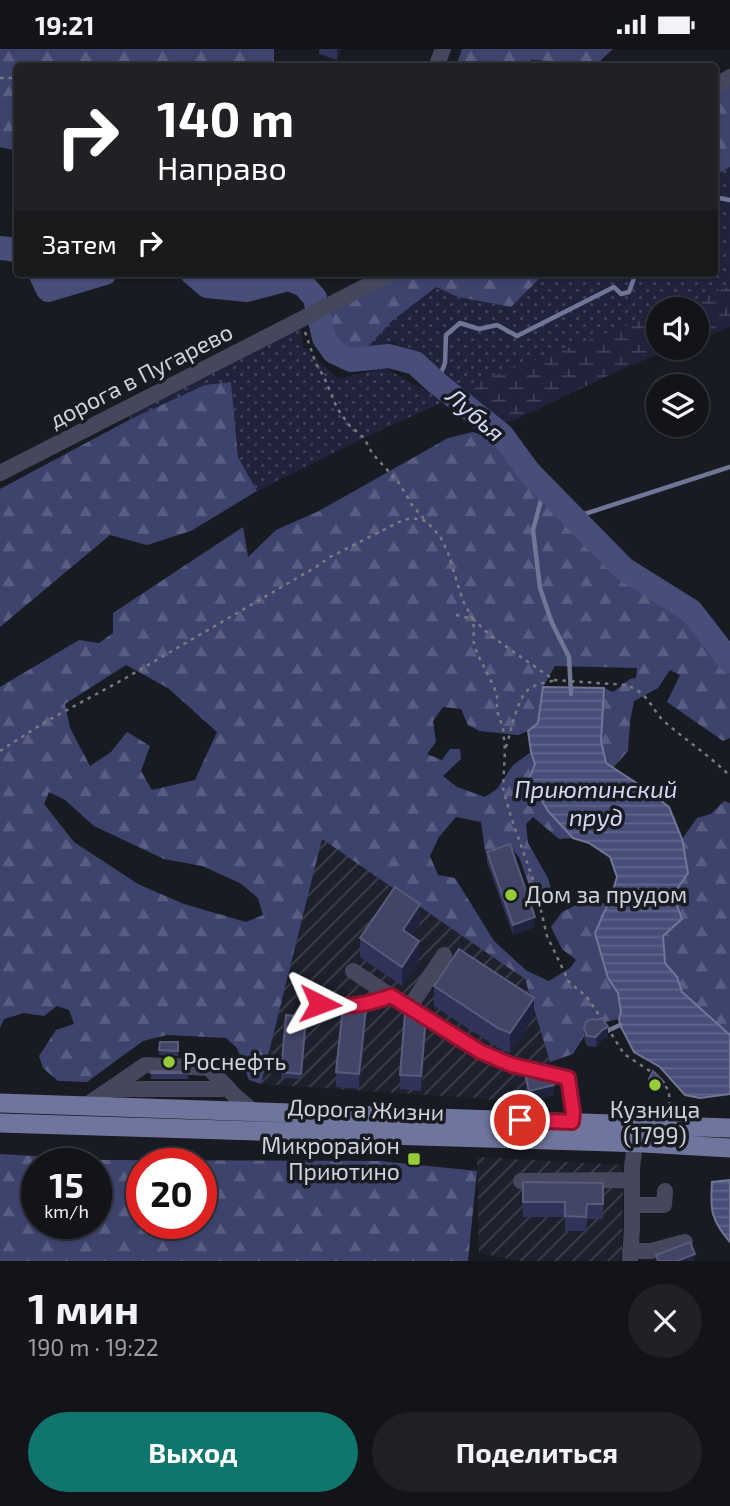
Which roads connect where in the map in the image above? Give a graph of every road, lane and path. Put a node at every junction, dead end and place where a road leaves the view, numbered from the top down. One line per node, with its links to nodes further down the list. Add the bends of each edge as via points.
1 (384, 277): 2 (street, дорога в Пугарево)
2 (302, 320): 3 (street, дорога в Пугарево); 4 (path, via 337,408)
3 (0, 473)
4 (426, 521): 6 (path, via 448,552); 9 (path, via 403,520 330,557)
5 (456, 615): 6 (path)
6 (473, 619): 7 (path, via 528,663); 8 (path, via 477,653 497,696)
7 (558, 680): 8 (path, via 528,690); 10 (path, via 636,689 655,713)
8 (505, 750): 21 (path, via 503,788 547,936 569,982 587,997 624,1053 659,1077 669,1091)
9 (0, 751)
10 (730, 776)
11 (444, 955): 15 (street)
12 (353, 971): 13 (street)
13 (391, 996): 14 (street, via 367,1005); 15 (street)
14 (320, 1004)
15 (409, 1008): 22 (street, via 481,1052 512,1065 568,1078)
16 (111, 1089): 17 (street); 17 (street, via 145,1065 209,1068); 19 (street)
17 (229, 1089): 20 (street)
18 (0, 1103): 19 (main road, Дорога Жизни)
19 (85, 1106): 20 (main road, Дорога Жизни)
20 (253, 1111): 22 (main road, Дорога Жизни)
21 (670, 1115)
22 (572, 1122): 24 (main road, Дорога Жизни)
23 (0, 1123): 25 (main road, Дорога Жизни)
24 (723, 1127)
25 (635, 1142): 26 (main road, Дорога Жизни); 27 (street)
26 (722, 1148)
27 (632, 1180): 28 (street); 30 (street)
28 (521, 1181)
29 (665, 1191): 30 (street, via 664,1205)
30 (632, 1205): 32 (street)
31 (685, 1241): 32 (street)
32 (630, 1256)

